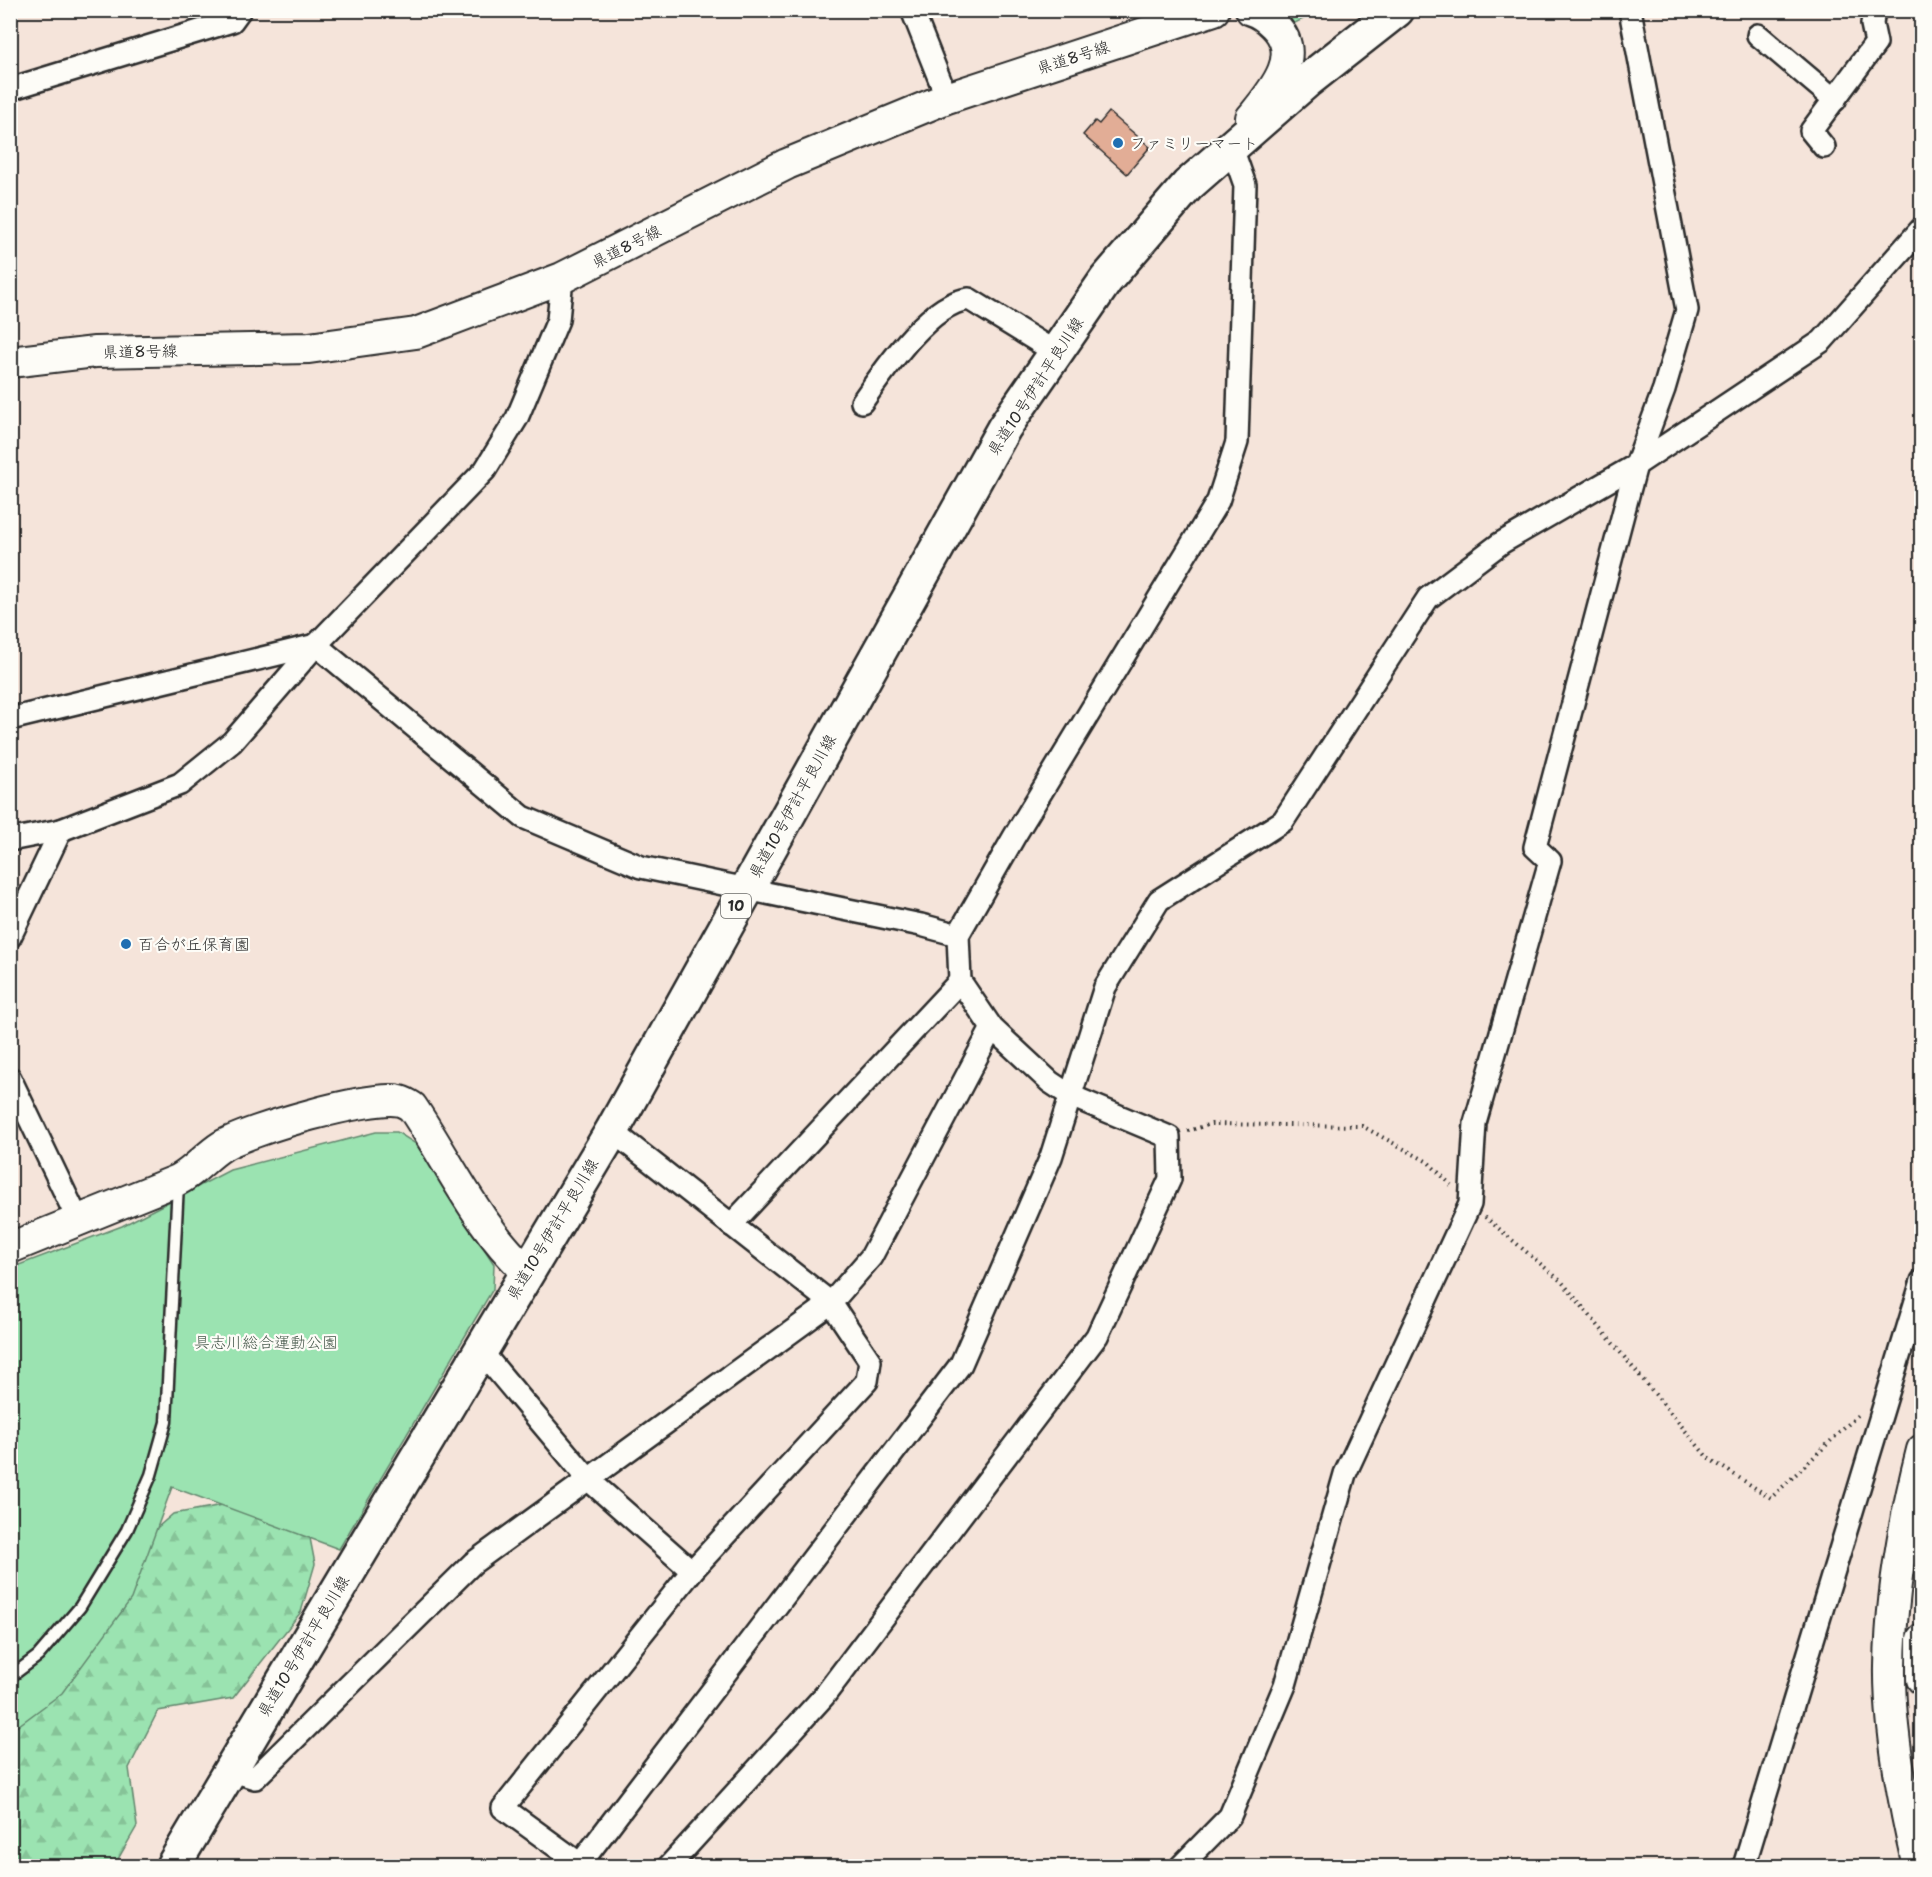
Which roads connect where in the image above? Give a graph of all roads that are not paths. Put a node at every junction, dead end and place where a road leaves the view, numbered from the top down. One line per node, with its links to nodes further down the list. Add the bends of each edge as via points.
1 (240, 10): 9 (street, via 232,21)
2 (912, 10): 10 (street)
3 (1214, 10): 10 (main road, 県道8号線)
4 (1251, 10): 12 (main road, via 1266,17 1284,35 1285,66 1279,81)
5 (1630, 10): 19 (street, via 1687,310)
6 (1874, 10): 11 (street, via 1876,44)
7 (1387, 13): 12 (main road, 県道10号伊計平良川線 / 10)
8 (1758, 35): 11 (street)
9 (10, 89)
10 (947, 98): 15 (main road, 県道8号線, via 787,164)
11 (1835, 100): 13 (street, via 1811,130)
12 (1231, 145): 16 (main road, 県道10号伊計平良川線 / 10, via 1188,184 1145,232); 25 (street, via 1245,185 1238,442 1218,501)
13 (1824, 147)
14 (1922, 228): 19 (street, via 1822,341)
15 (562, 278): 17 (main road, 県道8号線, via 416,333 309,348 95,352); 20 (street, via 558,320 517,418 485,470)
16 (1055, 352): 18 (street, via 969,298 957,300 905,341); 24 (main road, 県道10号伊計平良川線 / 10, via 1004,428)
17 (10, 362)
18 (862, 402)
19 (1636, 465): 30 (street, via 1500,543 1428,598 1283,821 1159,900 1105,987); 50 (street, via 1535,847 1550,861 1475,1122 1470,1203 1345,1474 1285,1685 1230,1816)
20 (316, 645): 21 (street); 22 (street, via 232,742 180,784); 24 (street, via 523,817 641,867)
21 (10, 719)
22 (60, 830): 23 (street); 26 (street)
23 (10, 840)
24 (745, 890): 25 (street); 31 (main road, 県道10号伊計平良川線 / 10)
25 (957, 935): 27 (street)
26 (10, 937)
27 (960, 981): 28 (street); 34 (street)
28 (992, 1028): 30 (street, via 1050,1083); 38 (street, via 871,1257)
29 (10, 1078): 33 (street)
30 (1071, 1096): 47 (street, via 1051,1157 960,1364); 49 (street, via 1169,1137 1170,1179 1097,1336 824,1696)
31 (612, 1131): 34 (street); 36 (main road, 県道10号伊計平良川線 / 10)
32 (178, 1180): 33 (main road); 36 (main road, via 223,1145 297,1118 373,1102 399,1101 412,1107 493,1234); 44 (lane, via 166,1422 151,1475 127,1530 80,1607 38,1656)
33 (78, 1220): 35 (main road)
34 (731, 1225): 38 (street)
35 (10, 1248)
36 (526, 1271): 39 (main road, 県道10号伊計平良川線 / 10)
37 (1922, 1281): 51 (street)
38 (831, 1303): 41 (street); 42 (street, via 870,1361 867,1381)
39 (480, 1350): 41 (street); 46 (main road, 県道10号伊計平良川線 / 10)
40 (1922, 1450): 52 (main road, via 1908,1504 1896,1579 1889,1668 1906,1816)
41 (590, 1481): 42 (street); 46 (street, via 473,1563 255,1778)
42 (692, 1571): 47 (street, via 503,1808)
43 (1922, 1639): 45 (main road)
44 (10, 1677)
45 (1922, 1679)
46 (230, 1770): 48 (main road, 県道10号伊計平良川線 / 10)
47 (582, 1865)
48 (173, 1866)
49 (669, 1866)
50 (1181, 1866)
51 (1744, 1866)
52 (1918, 1866)

